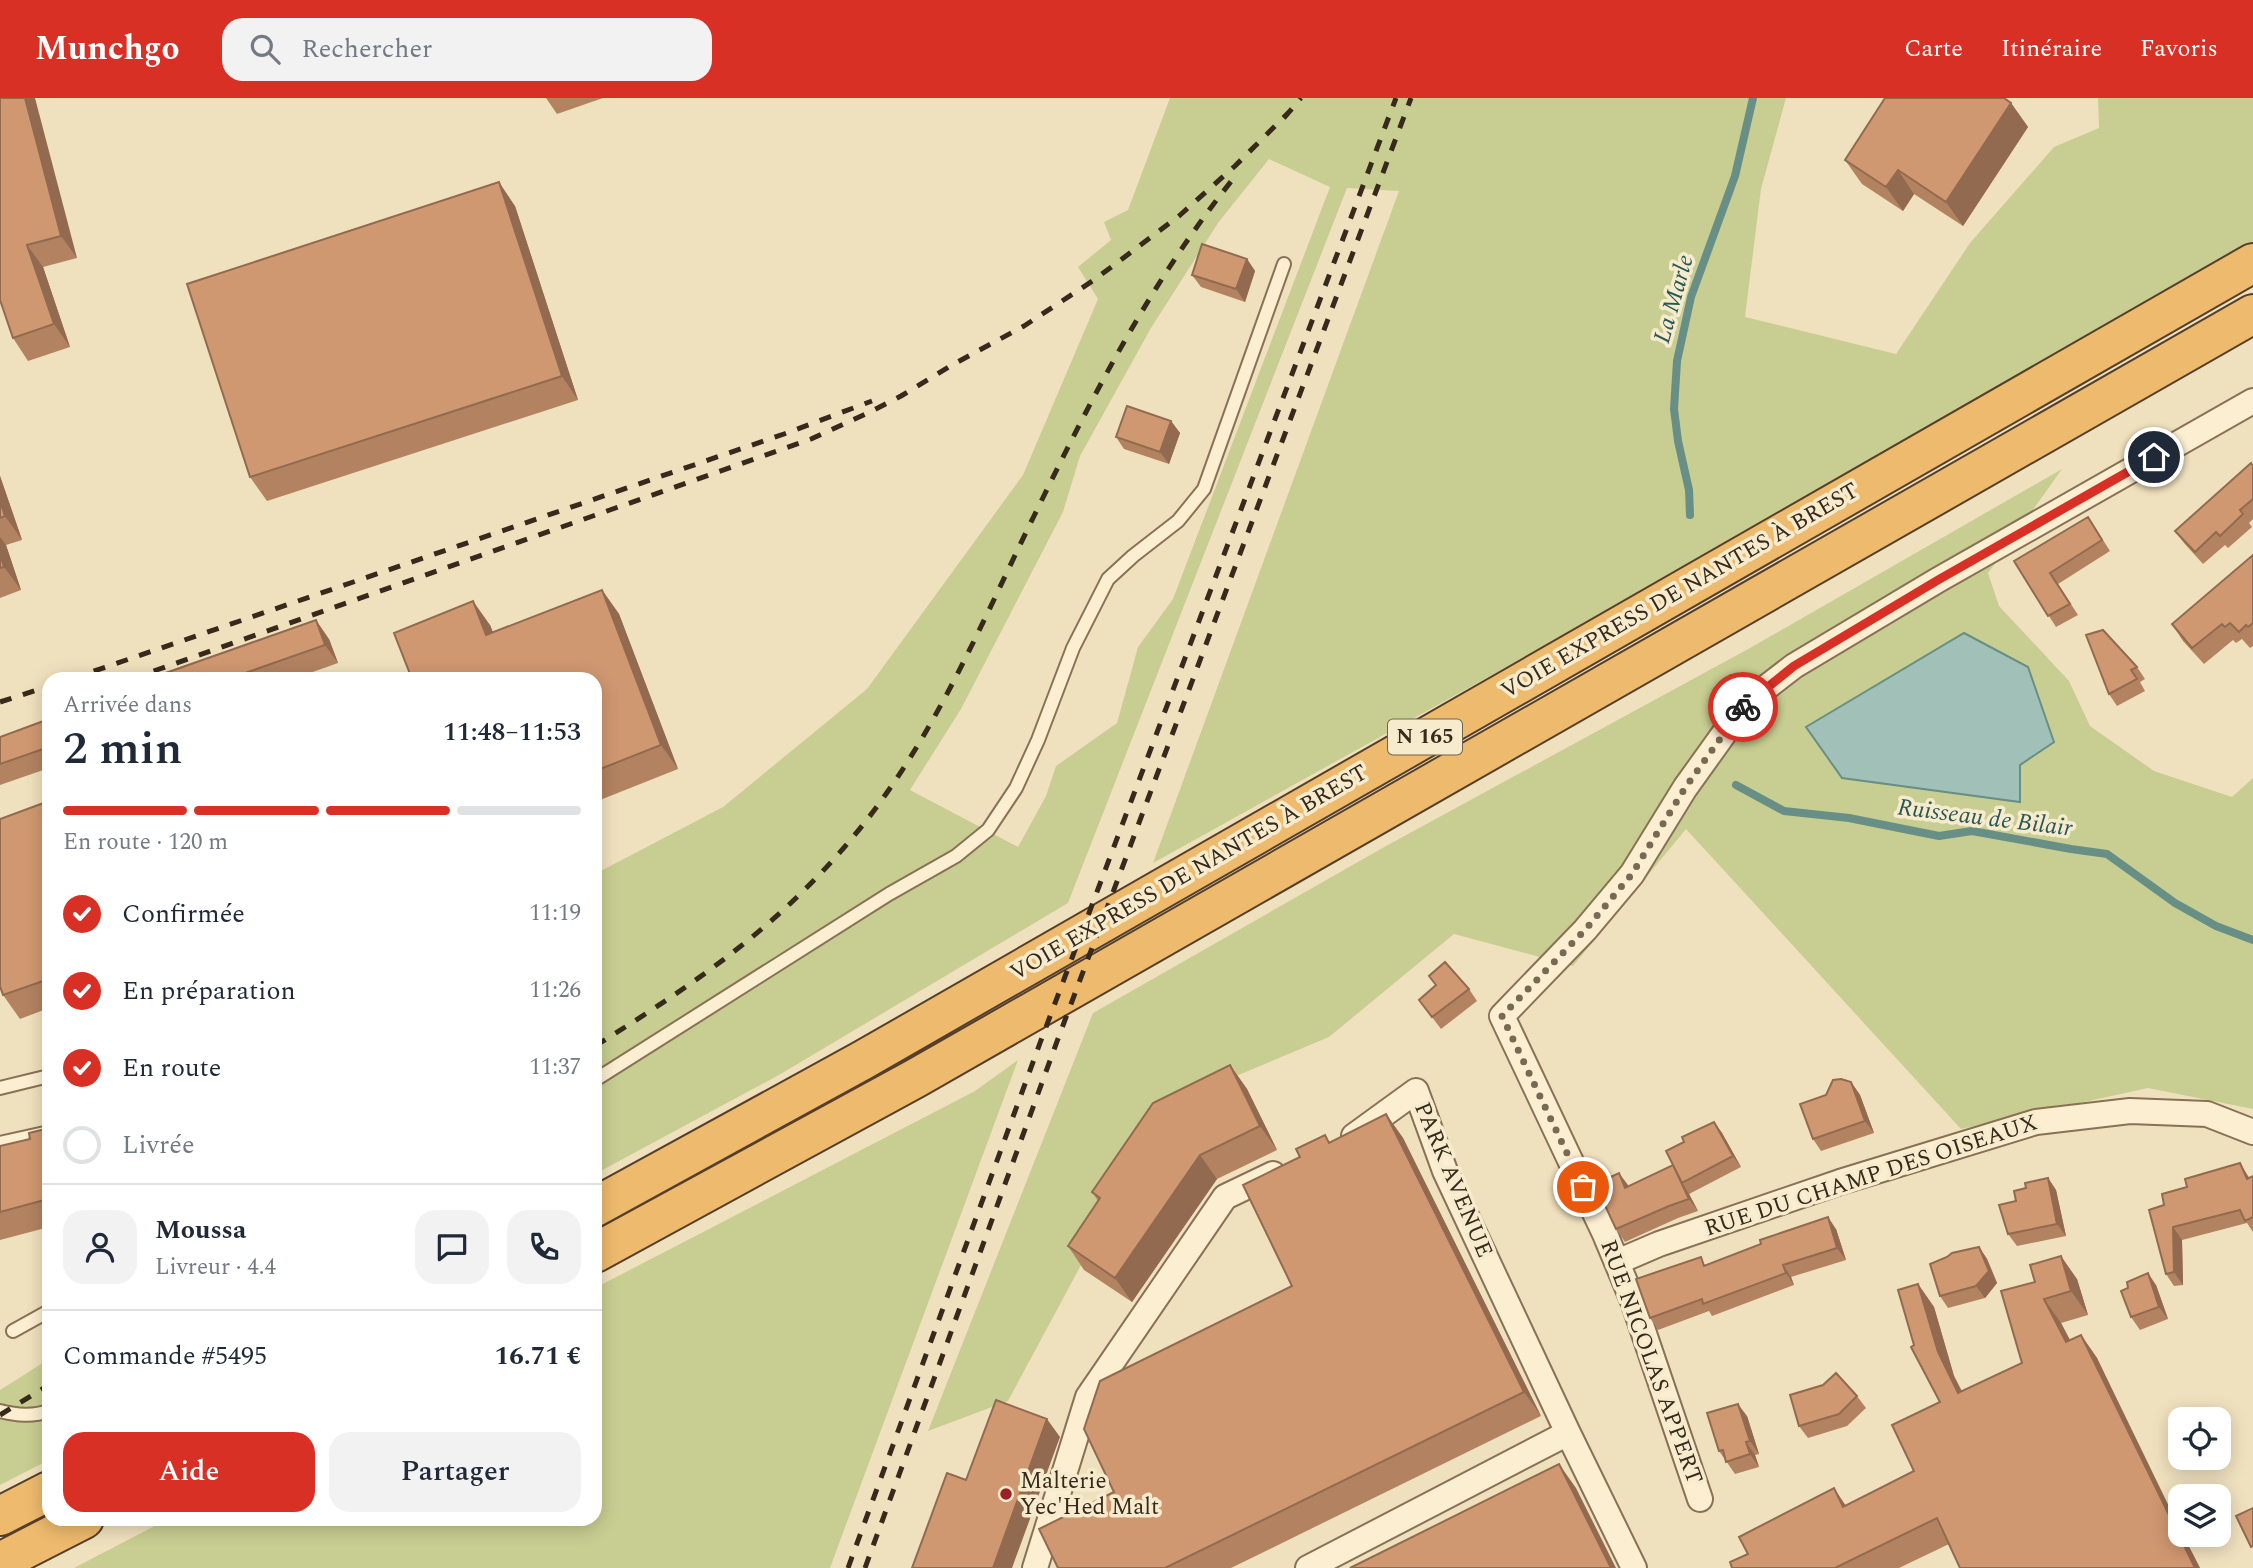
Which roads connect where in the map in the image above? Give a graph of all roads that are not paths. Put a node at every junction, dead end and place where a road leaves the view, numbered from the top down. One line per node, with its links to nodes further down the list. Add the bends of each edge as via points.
1 (2253, 263): 13 (highway, VOIE EXPRESS DE NANTES À BREST / N 165, via 875,1053)
2 (1284, 264): 5 (lane, via 1204,489 1178,520 1108,579 1073,649 1016,788 988,830 956,856)
3 (2253, 314): 14 (highway, VOIE EXPRESS DE NANTES À BREST / N 165, via 994,1034)
4 (2252, 404): 15 (street, RUE NICOLAS APPERT, via 1938,580 1794,666 1746,703 1685,788 1632,874 1502,1016)
5 (602, 1076)
6 (42, 1078): 7 (lane)
7 (0, 1088)
8 (2253, 1132): 15 (street, RUE DU CHAMP DES OISEAUX, via 2207,1114 2130,1111 2036,1122 1840,1182)
9 (42, 1134): 10 (lane)
10 (0, 1143)
11 (1329, 1148): 20 (street, PARK AVENUE, via 1352,1138 1416,1091 1445,1171)
12 (1294, 1164): 26 (street, via 1225,1196 1088,1397)
13 (602, 1203)
14 (602, 1249)
15 (1617, 1262): 22 (street, RUE NICOLAS APPERT)
16 (42, 1315): 17 (lane)
17 (13, 1331)
18 (0, 1411): 19 (lane)
19 (42, 1414)
20 (1568, 1433): 27 (street); 28 (street, PARK AVENUE)
21 (42, 1495): 23 (highway)
22 (1700, 1499)
23 (0, 1516)
24 (70, 1526): 25 (highway)
25 (0, 1562)
26 (1035, 1568)
27 (1308, 1568)
28 (1634, 1568)

